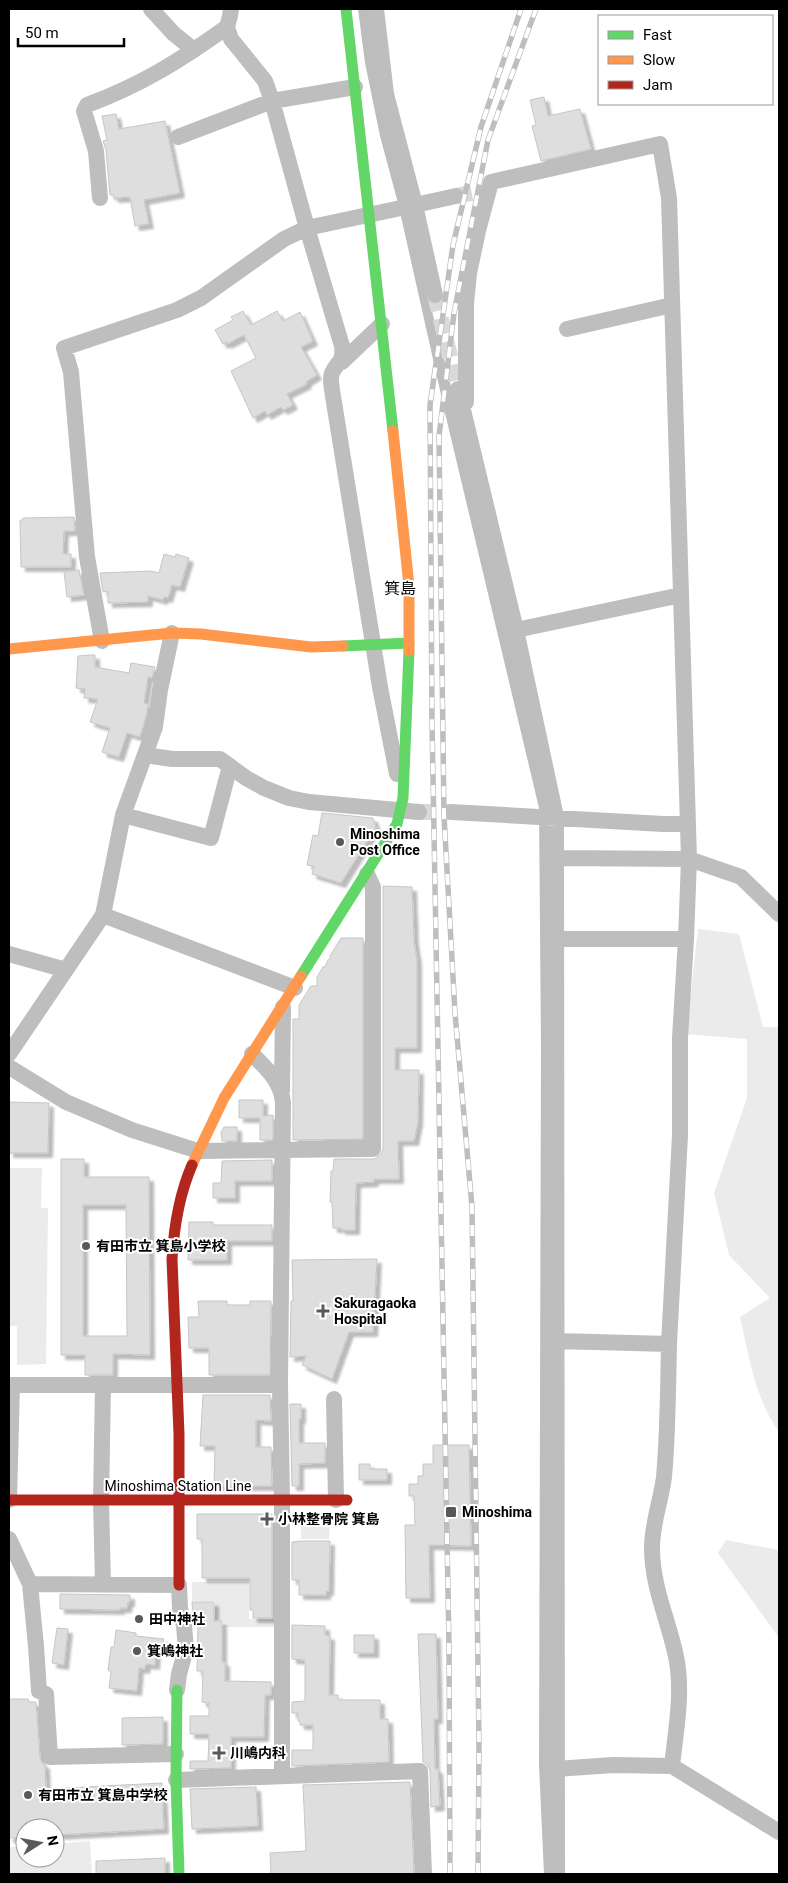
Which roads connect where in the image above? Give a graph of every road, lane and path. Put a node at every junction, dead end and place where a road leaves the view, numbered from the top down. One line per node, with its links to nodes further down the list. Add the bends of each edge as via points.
1 (151, 9): 6 (street)
2 (231, 9): 5 (street)
3 (346, 9): 7 (street)
4 (376, 9): 12 (street, via 386,94)
5 (227, 27): 6 (street); 8 (street, via 231,40 265,81)
6 (194, 50): 11 (street, via 143,81 87,105 84,111 96,151)
7 (355, 87): 8 (street); 13 (street)
8 (272, 101): 9 (street); 14 (street)
9 (178, 137)
10 (456, 196): 12 (street)
11 (100, 198)
12 (415, 205): 13 (street); 15 (street)
13 (370, 214): 14 (street); 17 (street)
14 (307, 228): 19 (street, via 342,346); 25 (street, via 284,239 201,298 178,310 64,348 71,372 87,557)
15 (436, 295)
16 (672, 305): 18 (street); 21 (street, via 670,198 660,144 491,182 484,190 469,272); 22 (street)
17 (382, 324): 19 (street); 26 (street, via 409,586)
18 (567, 330)
19 (342, 362): 27 (street, via 333,372 332,390)
20 (458, 389): 21 (street)
21 (466, 427): 23 (street)
22 (681, 596): 23 (street); 36 (street)
23 (516, 630): 35 (street)
24 (172, 634): 25 (street); 27 (street, via 201,634 310,647); 29 (street, via 155,726)
25 (102, 641): 28 (street)
26 (409, 643): 27 (street); 31 (street)
27 (374, 646): 31 (street)
28 (9, 649)
29 (145, 755): 30 (street, via 220,760); 34 (street)
30 (230, 766): 31 (street, via 264,788 289,798 328,805); 34 (street, via 211,838)
31 (402, 805): 32 (street); 39 (street, via 397,824)
32 (419, 812)
33 (451, 812): 35 (street)
34 (123, 816): 41 (street)
35 (556, 817): 36 (street); 37 (street)
36 (688, 824): 38 (street)
37 (556, 858): 38 (street); 42 (street)
38 (689, 859): 40 (street, via 741,877); 43 (street)
39 (367, 874): 46 (street); 52 (street, via 373,887 373,1149)
40 (779, 914)
41 (103, 915): 45 (street); 46 (street)
42 (554, 939): 43 (street); 54 (street)
43 (686, 939): 55 (street)
44 (9, 954): 45 (street)
45 (66, 970): 48 (street)
46 (295, 988): 47 (street)
47 (282, 1007): 49 (street); 51 (street)
48 (9, 1054)
49 (252, 1054): 51 (street, via 274,1077); 53 (street, via 224,1098)
50 (9, 1067): 53 (street, via 66,1102 132,1130)
51 (282, 1096): 52 (street)
52 (283, 1150): 53 (street); 59 (street)
53 (198, 1151): 58 (street, via 183,1190 174,1234 172,1284)
54 (555, 1341): 55 (street); 73 (street)
55 (669, 1344): 72 (street, via 664,1478 653,1527 652,1549 657,1592 676,1653 678,1673 679,1697)
56 (10, 1385): 57 (street); 61 (street)
57 (103, 1385): 58 (street); 64 (street)
58 (178, 1385): 59 (street); 65 (street)
59 (280, 1385): 62 (street)
60 (334, 1399): 63 (street)
61 (9, 1500): 64 (street, Minoshima Station Line)
62 (282, 1500): 63 (street, Minoshima Station Line); 65 (street, Minoshima Station Line); 74 (street)
63 (341, 1500)
64 (102, 1501): 65 (street, Minoshima Station Line); 68 (street)
65 (179, 1501): 69 (street)
66 (9, 1539): 67 (street)
67 (30, 1584): 68 (street); 71 (street, via 38,1691 46,1694 50,1757)
68 (103, 1584): 69 (street)
69 (179, 1585): 70 (street, via 186,1649)
70 (177, 1690): 71 (street)
71 (176, 1754): 75 (street)
72 (672, 1766): 73 (street); 76 (street)
73 (556, 1770): 79 (street)
74 (282, 1776): 75 (street); 78 (street, via 420,1771)
75 (176, 1780): 77 (street)
76 (779, 1832)
77 (179, 1874)
78 (424, 1874)
79 (557, 1874)

